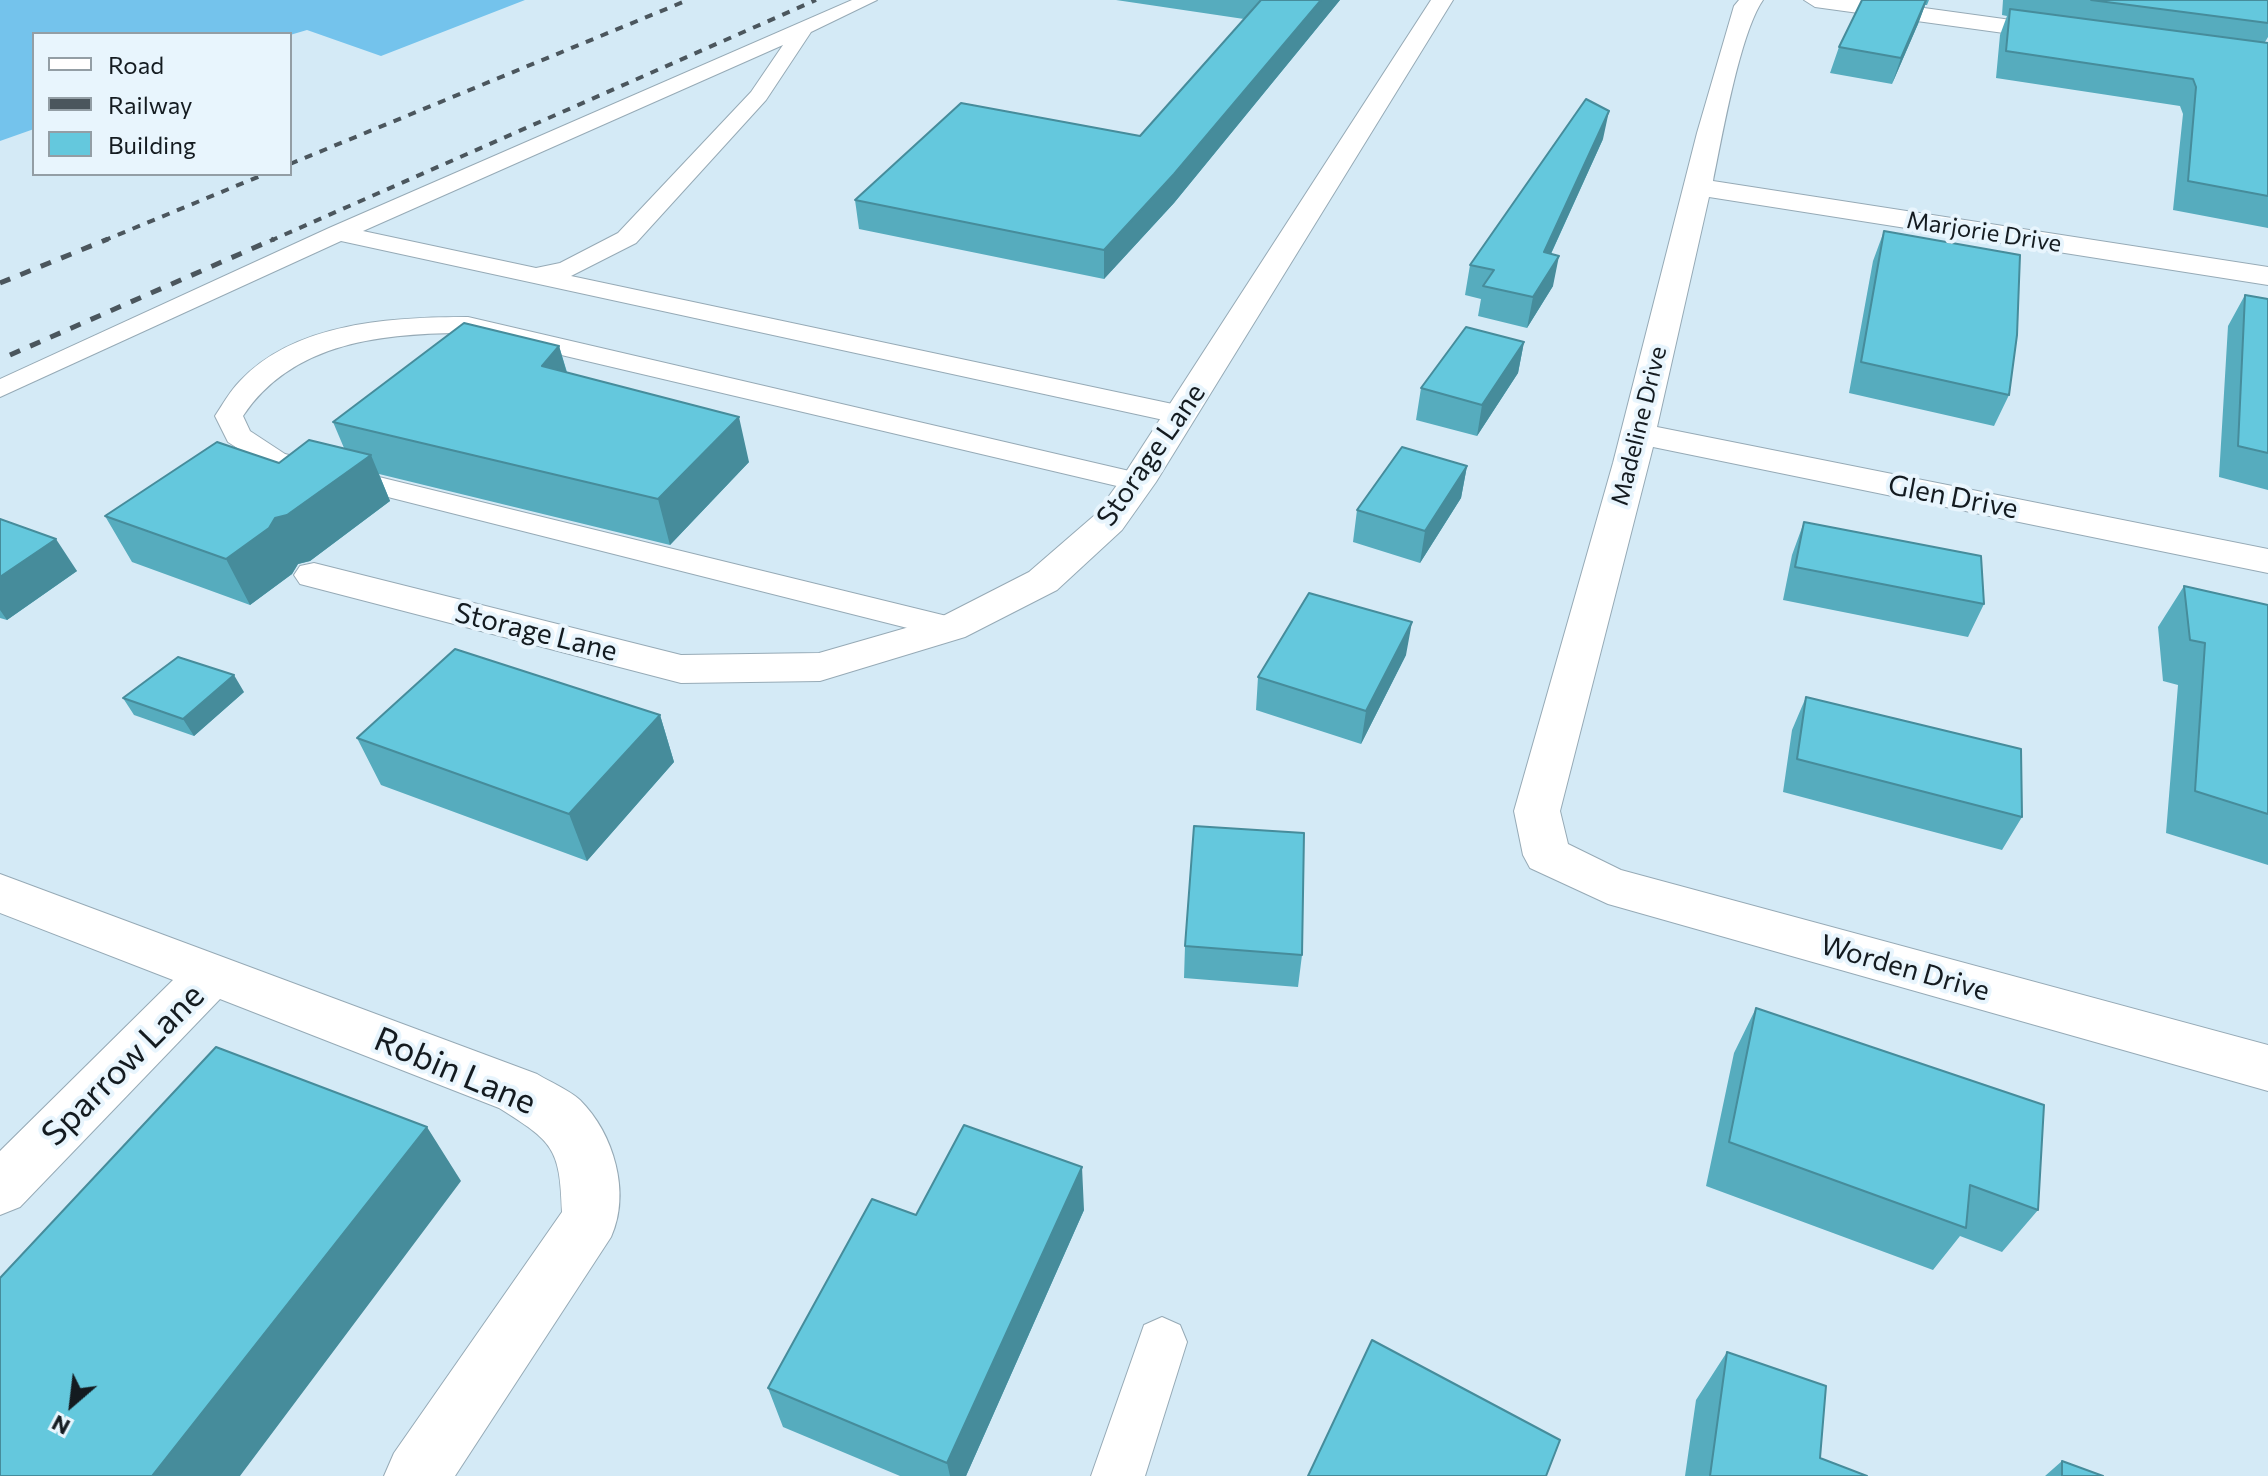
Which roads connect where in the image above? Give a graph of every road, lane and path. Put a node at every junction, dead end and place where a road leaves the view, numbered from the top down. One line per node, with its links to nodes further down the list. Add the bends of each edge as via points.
1 (868, 0): 5 (lane)
2 (1442, 0): 14 (street, Storage Lane)
3 (1752, 0): 8 (street, Madeline Drive, via 1720,86)
4 (1815, 0): 6 (street)
5 (803, 29): 7 (lane); 11 (lane, via 759,96 627,238 568,269)
6 (2089, 37)
7 (462, 179): 9 (lane); 10 (lane, via 436,204)
8 (1699, 187): 12 (street, Marjorie Drive); 15 (street, Madeline Drive)
9 (338, 233): 10 (lane); 13 (lane)
10 (432, 235): 11 (lane)
11 (538, 276): 14 (lane)
12 (2268, 276)
13 (0, 389)
14 (1182, 415): 16 (street, Storage Lane)
15 (1639, 434): 17 (street, Glen Drive); 20 (street, Madeline Drive, via 1537,811)
16 (1138, 482): 19 (street, Storage Lane, via 1109,522 1043,581); 19 (lane, via 468,325 414,324 342,337 288,359 251,386 229,416 238,436 275,460)
17 (2268, 561)
18 (314, 575): 19 (street, Storage Lane, via 681,669 820,667)
19 (951, 628)
20 (1547, 855): 23 (street, Worden Drive, via 1608,885)
21 (0, 893): 22 (street, Robin Lane)
22 (212, 974): 24 (street, Sparrow Lane); 26 (street, Robin Lane, via 518,1091 560,1117 588,1158 591,1218)
23 (2268, 1068)
24 (0, 1189)
25 (1162, 1342): 27 (lane)
26 (417, 1476)
27 (1118, 1476)

